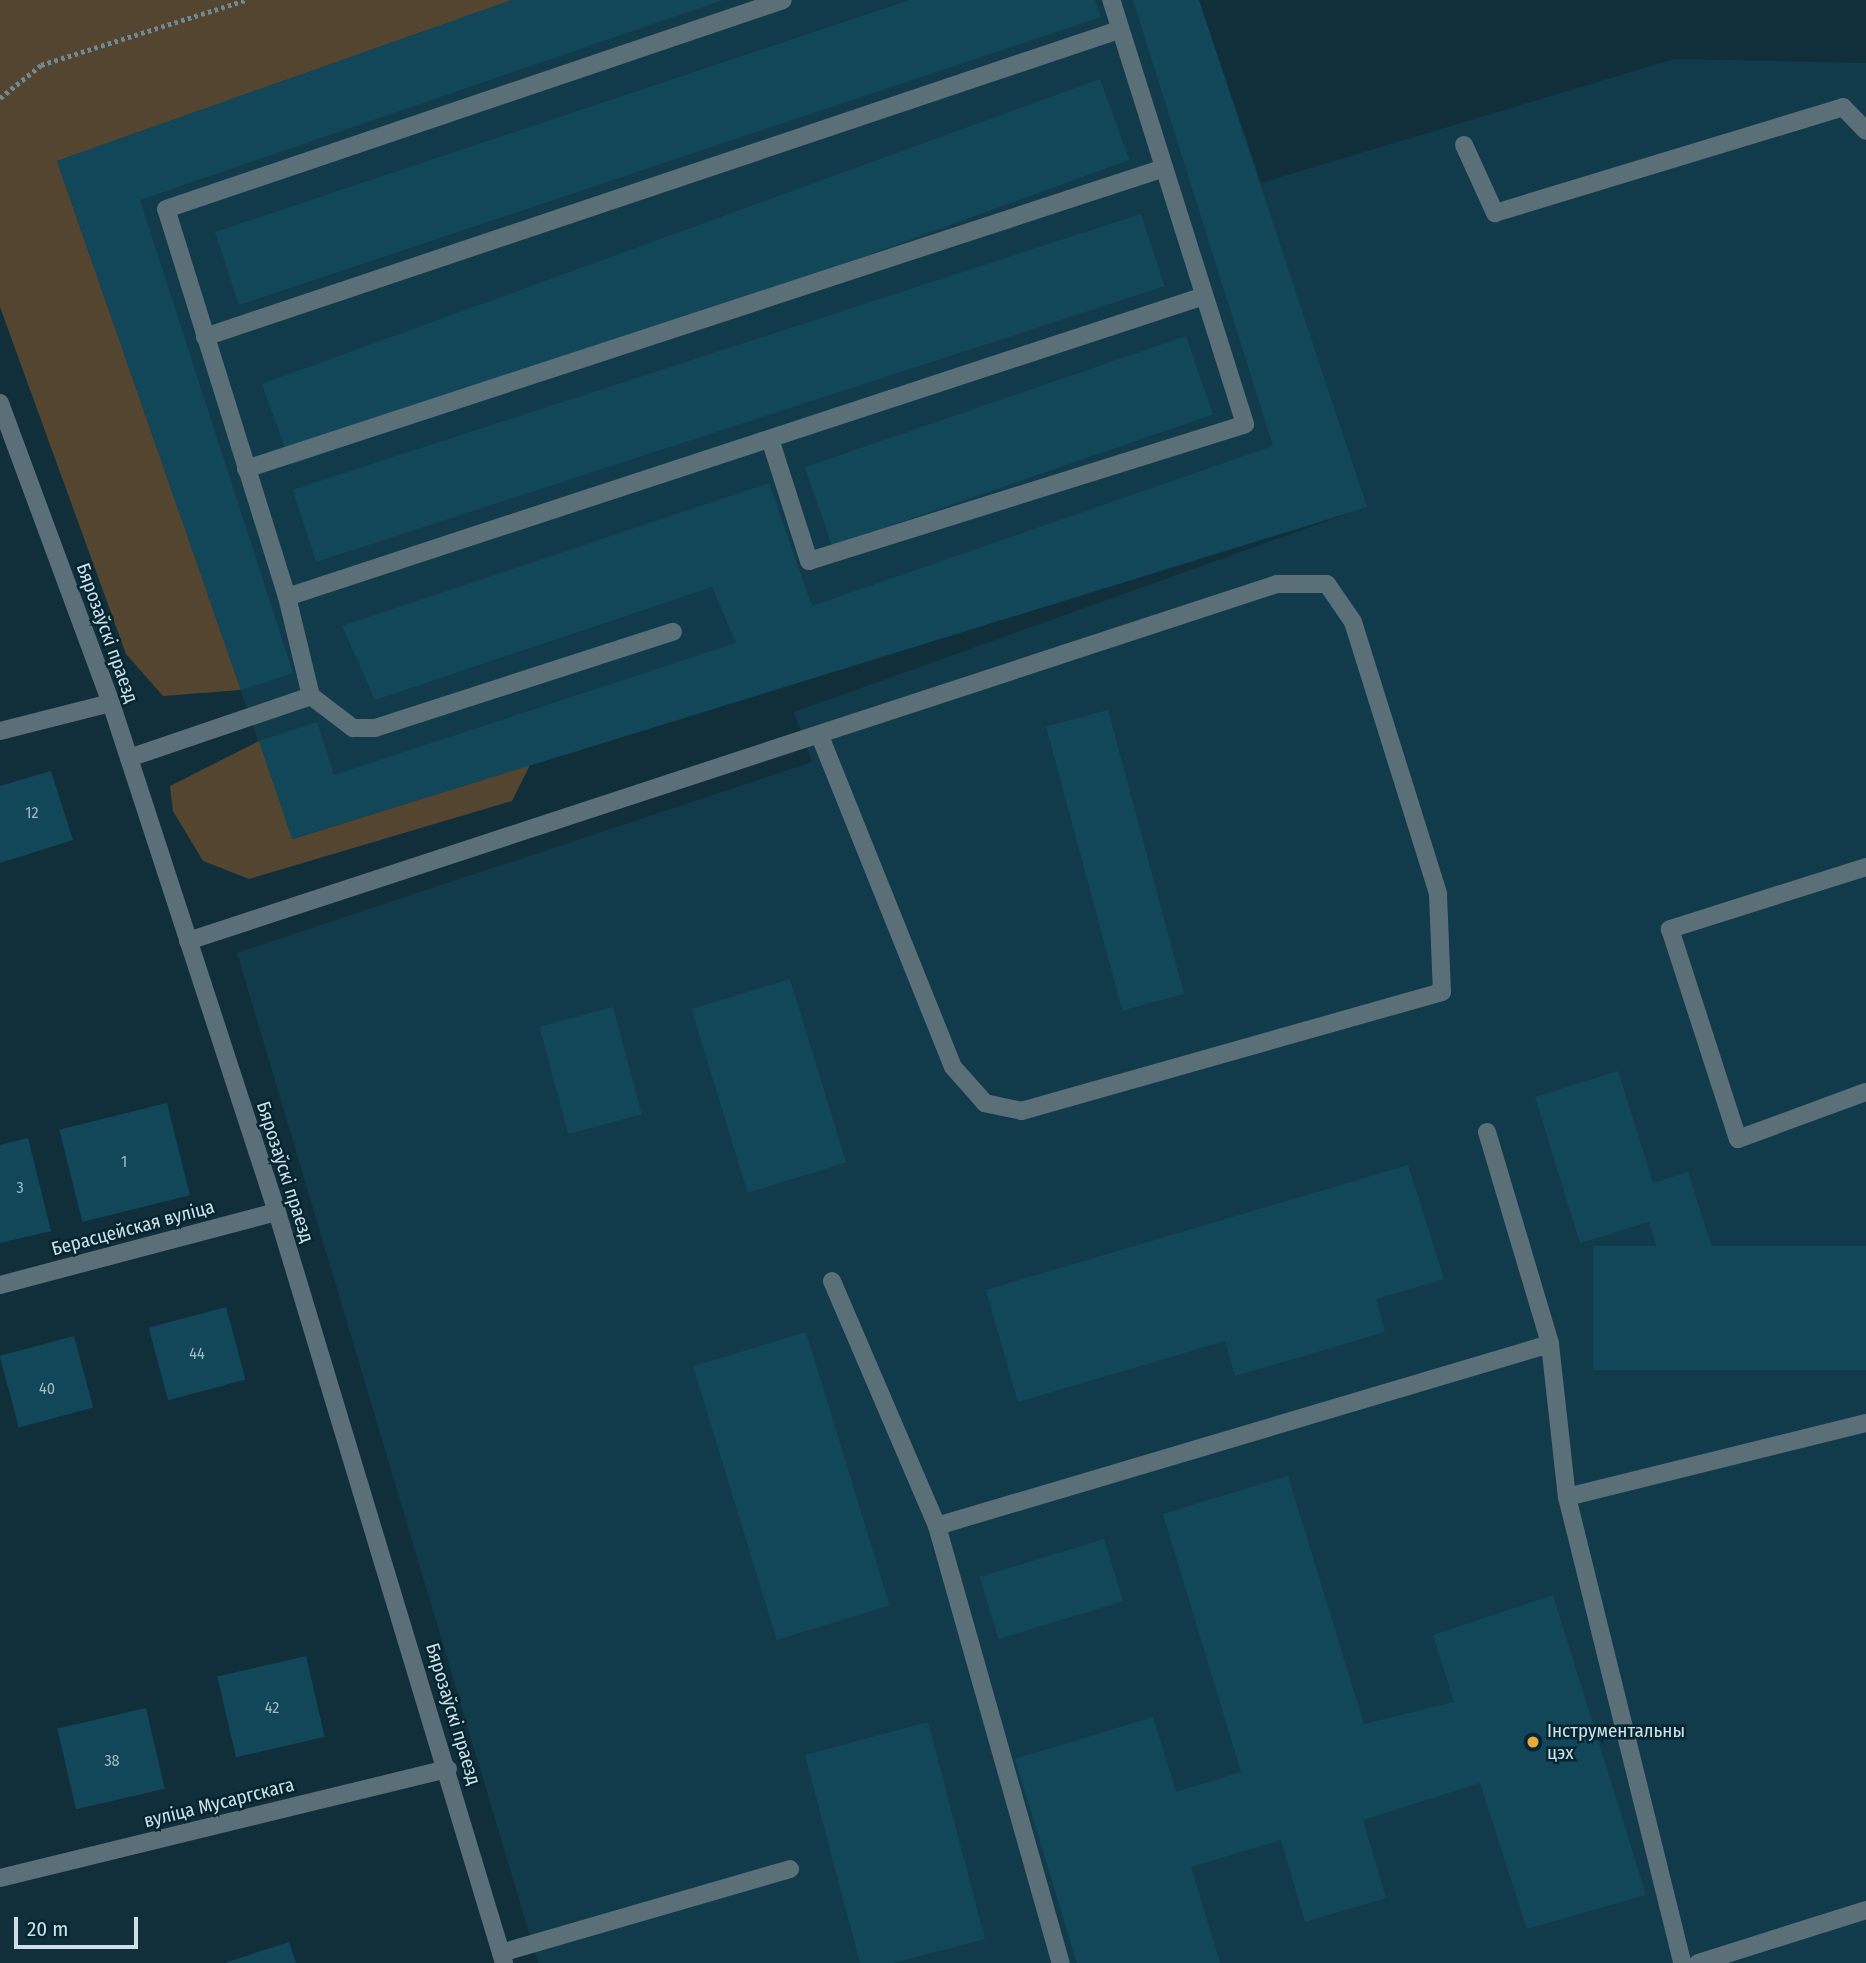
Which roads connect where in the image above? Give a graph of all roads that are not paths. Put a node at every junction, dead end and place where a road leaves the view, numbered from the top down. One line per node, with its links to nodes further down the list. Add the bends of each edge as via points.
1 (783, 0): 8 (street, via 166,209)
2 (1111, 0): 3 (street)
3 (1119, 30): 6 (street); 8 (street)
4 (1866, 131): 5 (street, via 1843,107 1495,213)
5 (1464, 145)
6 (1164, 168): 7 (street); 11 (street)
7 (1201, 297): 10 (street); 10 (street, via 1245,424 809,561)
8 (205, 337): 11 (street)
9 (0, 403): 15 (street, Бярозаўскі праезд)
10 (772, 442): 12 (street)
11 (246, 469): 12 (street)
12 (287, 597): 14 (street)
13 (673, 632): 14 (street, via 375,728 352,728)
14 (311, 696): 18 (street)
15 (111, 703): 16 (street); 18 (street, Бярозаўскі праезд)
16 (0, 731)
17 (821, 738): 17 (street, via 953,1067 985,1103 1022,1111 1442,992 1438,894 1353,622 1327,584 1277,584 866,717); 20 (street)
18 (129, 758): 20 (street, Бярозаўскі праезд)
19 (1866, 867): 21 (street, via 1670,929 1738,1139)
20 (188, 941): 23 (street, Бярозаўскі праезд)
21 (1866, 1092)
22 (1487, 1132): 26 (street)
23 (277, 1212): 25 (street, Берасцейская вуліца); 30 (street, Бярозаўскі праезд)
24 (832, 1281): 29 (street)
25 (0, 1285)
26 (1550, 1344): 28 (street); 29 (street)
27 (1866, 1423): 28 (street)
28 (1567, 1497): 36 (street)
29 (937, 1526): 35 (street)
30 (448, 1769): 32 (street, вуліца Мусаргскага); 34 (street, Бярозаўскі праезд)
31 (790, 1869): 34 (street)
32 (0, 1878)
33 (1866, 1910): 37 (street)
34 (503, 1958)
35 (1061, 1963)
36 (1682, 1963)
37 (1698, 1963)

